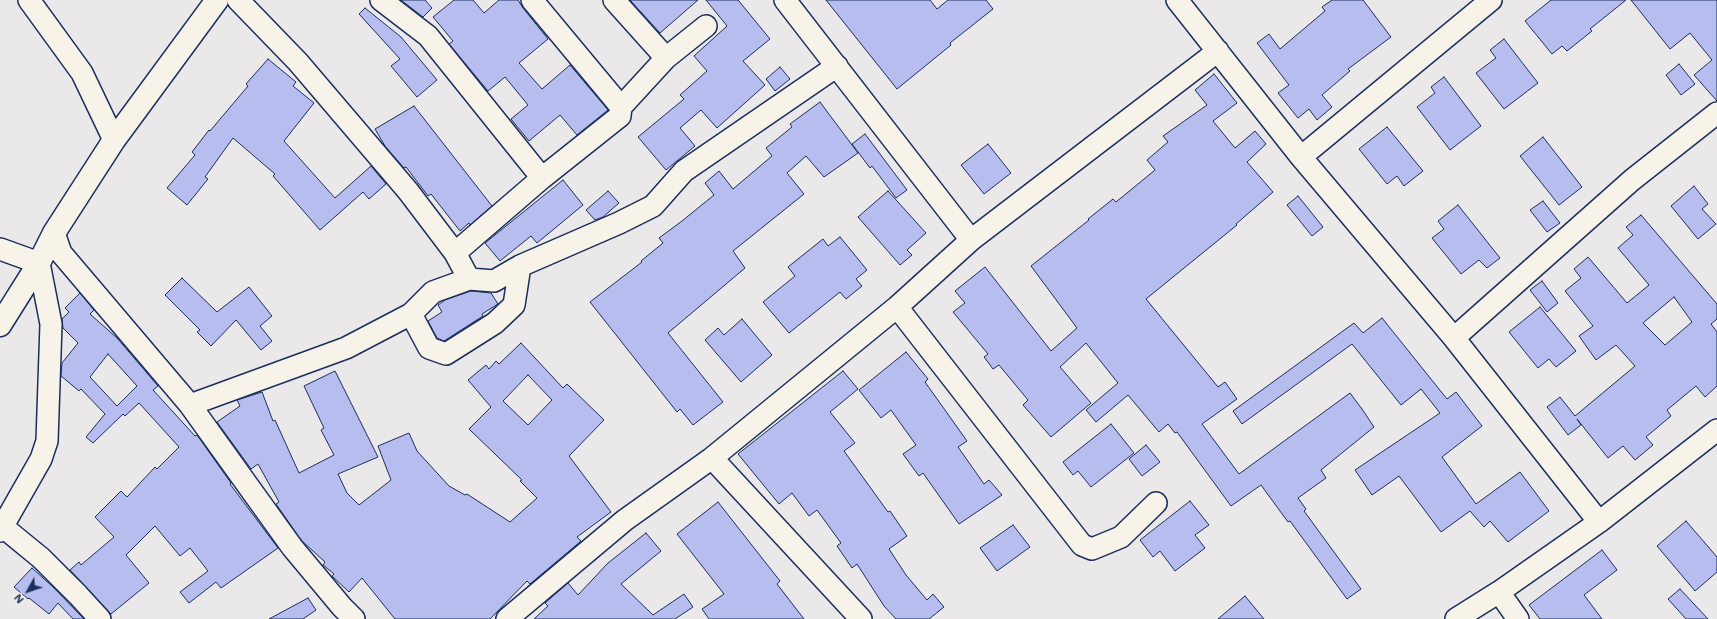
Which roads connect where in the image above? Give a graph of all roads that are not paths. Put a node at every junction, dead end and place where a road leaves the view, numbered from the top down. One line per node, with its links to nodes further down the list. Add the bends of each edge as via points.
1 (29, 0): 16 (street, via 82,73)
2 (217, 0): 16 (main road)
3 (238, 0): 22 (street, via 298,62 408,191)
4 (381, 0): 18 (street, via 428,36)
5 (532, 0): 14 (street)
6 (614, 0): 12 (street)
7 (785, 0): 13 (street)
8 (1177, 0): 11 (street)
9 (1492, 0): 17 (street)
10 (706, 26): 12 (street)
11 (1218, 51): 17 (street); 20 (street)
12 (666, 58): 14 (street)
13 (837, 66): 20 (street); 24 (street, via 684,171 653,206)
14 (621, 107): 18 (street, via 620,116)
15 (1717, 113): 29 (street, via 1632,180)
16 (114, 140): 19 (main road)
17 (1301, 157): 29 (street)
18 (542, 178): 22 (street)
19 (54, 233): 23 (main road); 30 (street, via 61,253)
20 (972, 240): 26 (street)
21 (0, 249): 23 (street)
22 (455, 253): 25 (street)
23 (39, 263): 28 (main road); 35 (street, via 51,324 48,441 41,459)
24 (520, 266): 25 (street, via 494,281); 27 (street, via 514,305 495,323 446,354 429,348)
25 (469, 279): 27 (street, via 433,292)
26 (897, 307): 32 (street); 33 (street, via 1082,545 1092,549 1121,537)
27 (411, 314): 30 (street, via 346,348)
28 (0, 325)
29 (1454, 338): 34 (street)
30 (190, 405): 38 (street, via 292,547)
31 (1717, 430): 34 (street)
32 (712, 458): 39 (street, via 625,520); 40 (street)
33 (1156, 503)
34 (1599, 522): 36 (street)
35 (1, 529): 37 (street, via 41,558)
36 (1498, 592): 41 (street); 42 (street)
37 (100, 619)
38 (354, 619)
39 (507, 619)
40 (861, 619)
41 (1456, 619)
42 (1518, 619)

